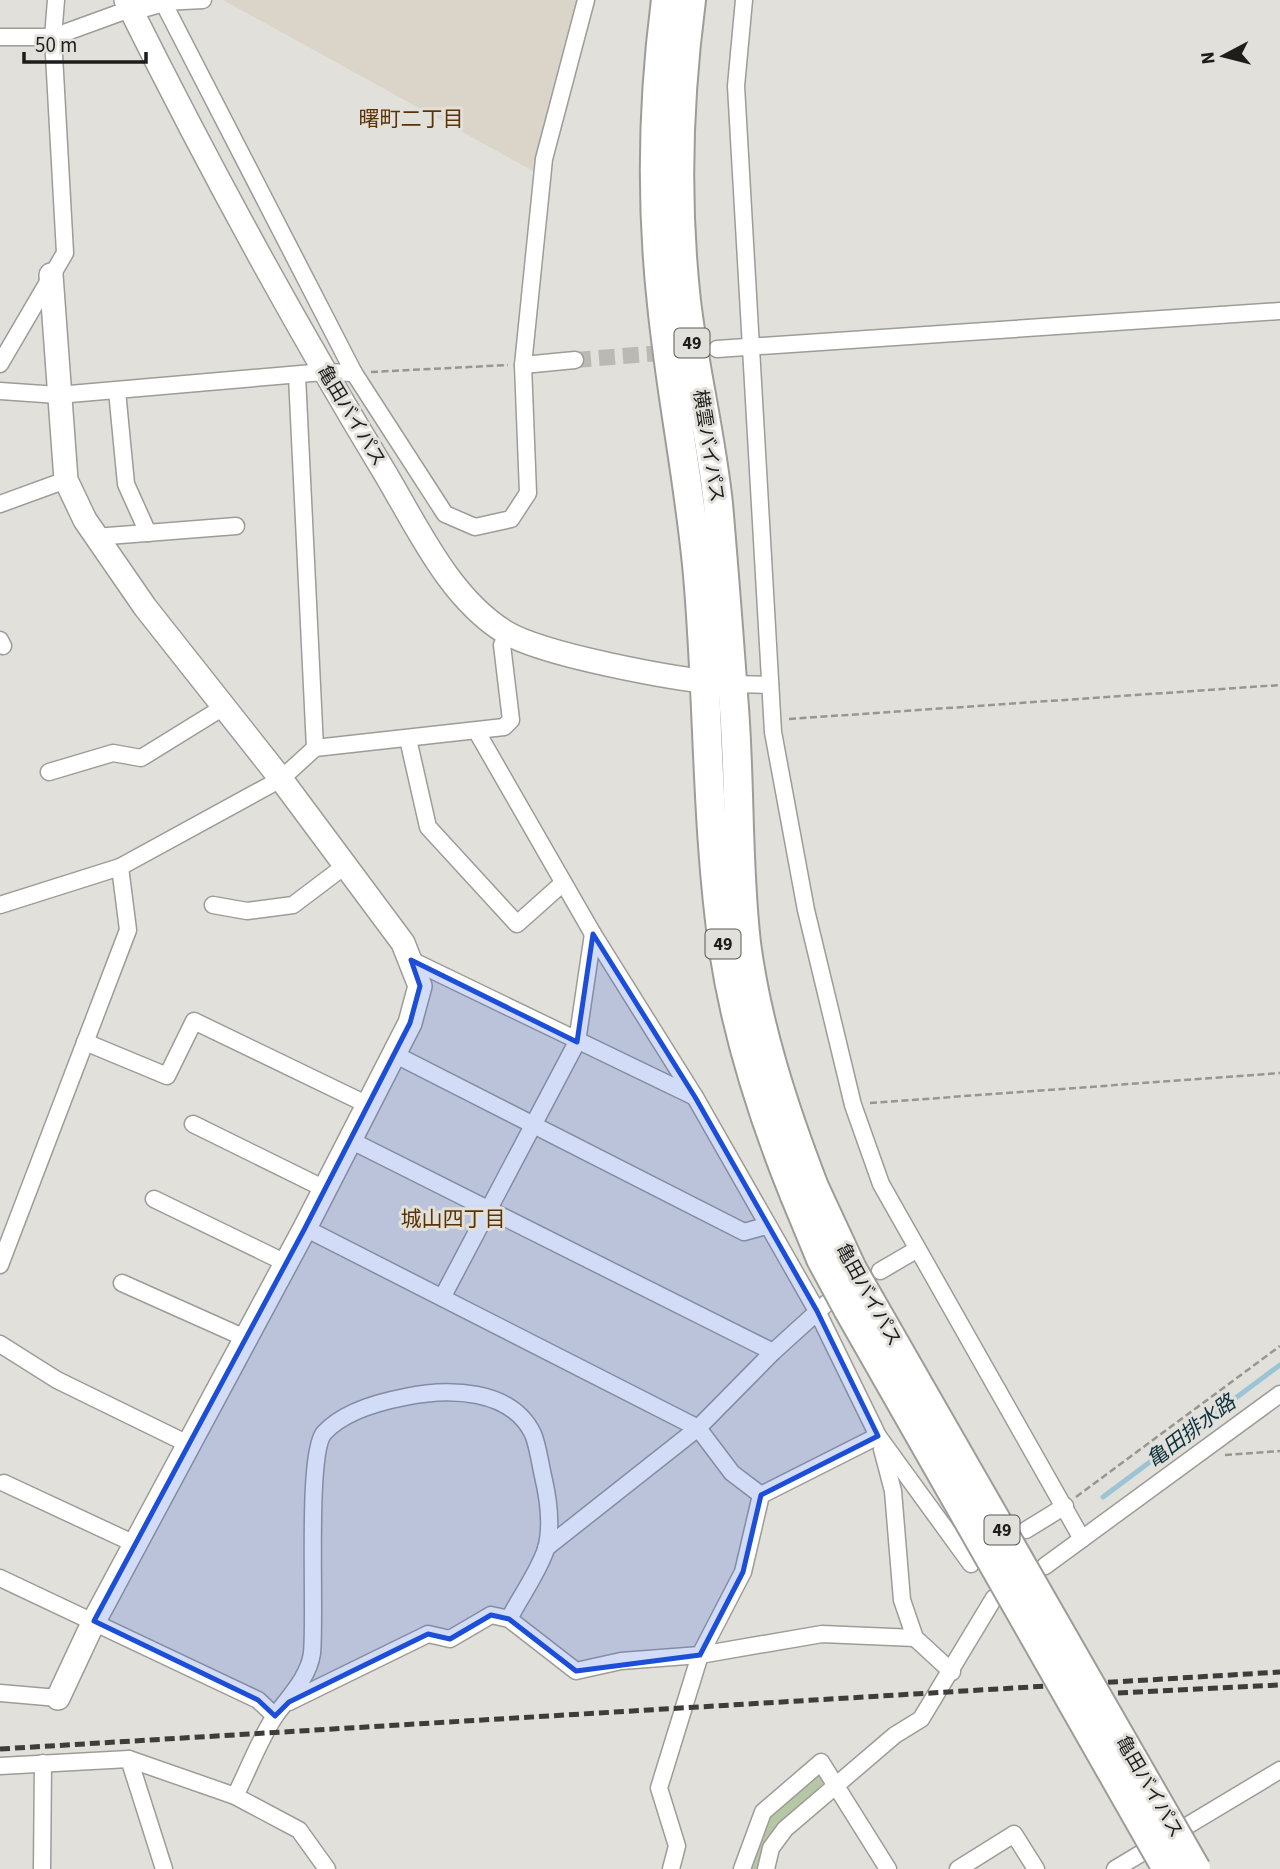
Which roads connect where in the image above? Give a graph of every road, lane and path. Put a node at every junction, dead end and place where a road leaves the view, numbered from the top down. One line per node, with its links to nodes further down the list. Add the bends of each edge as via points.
1 (56, 0): 10 (street)
2 (203, 0): 7 (street)
3 (586, 0): 17 (street, via 544,159)
4 (666, 0): 30 (highway, 横雲バイパス / 49, via 658,84 657,239 662,303)
5 (691, 0): 30 (highway, 横雲バイパス / 49, via 680,136 681,236 695,370 717,499)
6 (744, 0): 13 (street, via 736,86)
7 (163, 1): 8 (street); 19 (street)
8 (128, 4): 10 (street); 18 (street, 亀田バイパス, via 162,76)
9 (0, 37): 10 (street)
10 (53, 37): 11 (street, via 65,253)
11 (51, 275): 16 (street); 23 (street)
12 (1280, 310): 13 (street)
13 (750, 346): 14 (street); 31 (street)
14 (717, 349)
15 (575, 360): 17 (street)
16 (0, 364)
17 (523, 365): 19 (path); 19 (street, via 528,493 511,519 475,527 445,514)
18 (324, 372): 19 (street); 20 (street); 29 (street, 亀田バイパス, via 437,558 482,616)
19 (354, 373)
20 (297, 376): 22 (street); 37 (street)
21 (0, 391): 23 (street)
22 (117, 391): 23 (street); 27 (street, via 126,484)
23 (58, 396): 24 (street)
24 (66, 480): 25 (street); 28 (street)
25 (0, 504)
26 (236, 527): 27 (street)
27 (148, 533): 28 (street)
28 (94, 537): 33 (street)
29 (507, 634): 30 (street, 亀田バイパス, via 564,653); 34 (street, via 502,645 511,720 504,727)
30 (718, 682): 31 (street); 58 (highway, 亀田バイパス / 49, via 715,864 724,953 751,1075)
31 (770, 685): 35 (street)
32 (1280, 685): 35 (path, via 791,718)
33 (222, 708): 38 (street, via 141,758 113,753); 39 (street)
34 (477, 732): 36 (street); 42 (street)
35 (772, 732): 53 (street, via 806,910)
36 (408, 739): 37 (street); 42 (street, via 429,827 517,924)
37 (315, 748): 39 (street)
38 (49, 772)
39 (281, 779): 40 (street); 41 (street)
40 (346, 865): 44 (street, via 293,905 247,911); 46 (street)
41 (120, 867): 43 (street); 47 (street, via 128,930)
42 (564, 883): 45 (street)
43 (0, 905)
44 (213, 905)
45 (593, 934): 48 (street); 51 (street)
46 (411, 960): 48 (street); 49 (street, via 421,986)
47 (85, 1042): 52 (street, via 167,1076 194,1021); 65 (street)
48 (578, 1042): 51 (street); 55 (street)
49 (394, 1054): 52 (street); 55 (street)
50 (1280, 1073): 53 (path)
51 (695, 1097): 61 (street)
52 (368, 1105): 56 (street)
53 (853, 1105): 63 (street, via 881,1184)
54 (193, 1124): 57 (street)
55 (534, 1125): 60 (street); 61 (street, via 744,1232)
56 (350, 1140): 57 (street); 60 (street)
57 (325, 1189): 62 (street)
58 (805, 1192): 116 (highway, 亀田バイパス / 49, bridge, via 821,1259); 117 (highway, 亀田バイパス / 49, bridge)
59 (154, 1199): 64 (street)
60 (490, 1208): 68 (street); 73 (street)
61 (766, 1226): 69 (street)
62 (305, 1228): 64 (street); 68 (street)
63 (916, 1250): 66 (street); 82 (street)
64 (285, 1263): 70 (street)
65 (0, 1265)
66 (880, 1271)
67 (122, 1283): 70 (street)
68 (443, 1296): 75 (street)
69 (822, 1307): 73 (street); 76 (street)
70 (245, 1338): 77 (street)
71 (0, 1344): 77 (street, via 57,1380)
72 (1280, 1346): 82 (path)
73 (773, 1352): 75 (street)
74 (1280, 1394): 79 (street)
75 (698, 1428): 81 (street, via 732,1474); 86 (street)
76 (878, 1436): 81 (street); 87 (street); 93 (street, via 893,1491 902,1600)
77 (188, 1444): 85 (street)
78 (1280, 1451): 79 (path)
79 (1197, 1457): 84 (street)
80 (4, 1483): 85 (street)
81 (761, 1495): 94 (street, via 743,1572)
82 (1065, 1506): 83 (street); 84 (street)
83 (1026, 1530)
84 (1082, 1539): 88 (street)
85 (135, 1544): 92 (street)
86 (546, 1548): 91 (street); 98 (street, via 548,1499 533,1434 517,1414 466,1391 429,1392 386,1401 351,1415 326,1430 319,1440 312,1504 312,1656)
87 (971, 1564)
88 (1045, 1566)
89 (0, 1578): 92 (street)
90 (994, 1598): 95 (street)
91 (509, 1619): 94 (street, via 576,1671 621,1661); 98 (street, via 491,1615 450,1639 428,1634)
92 (94, 1620): 97 (street); 99 (street, via 258,1700)
93 (915, 1638): 94 (street, via 822,1634); 95 (street)
94 (700, 1655): 109 (street, via 660,1788 677,1846)
95 (952, 1672): 104 (street, via 921,1719)
96 (0, 1693): 97 (street)
97 (58, 1698)
98 (289, 1702): 99 (street)
99 (275, 1716): 105 (street)
100 (129, 1759): 101 (street); 105 (street); 107 (street)
101 (43, 1763): 102 (street); 106 (street)
102 (0, 1766)
103 (1280, 1770): 115 (street)
104 (835, 1786): 110 (street, via 821,1762 763,1812); 111 (street, via 785,1829 771,1849); 112 (street)
105 (235, 1797): 108 (street, via 299,1830)
106 (42, 1869)
107 (164, 1869)
108 (327, 1869)
109 (671, 1869)
110 (742, 1869)
111 (766, 1869)
112 (888, 1869)
113 (958, 1869): 114 (street, via 1014,1834)
114 (1037, 1869)
115 (1115, 1869)
116 (1167, 1869)
117 (1195, 1869)

